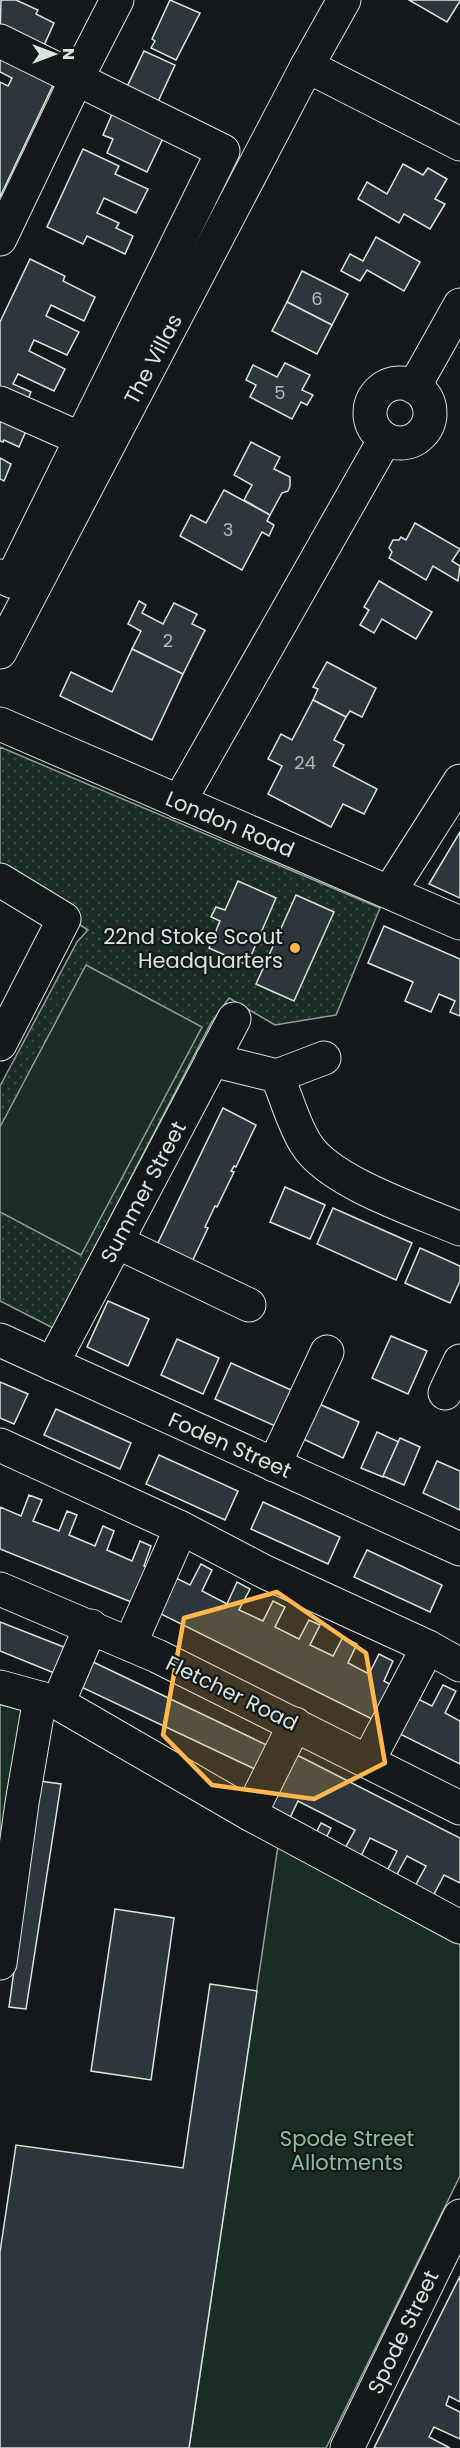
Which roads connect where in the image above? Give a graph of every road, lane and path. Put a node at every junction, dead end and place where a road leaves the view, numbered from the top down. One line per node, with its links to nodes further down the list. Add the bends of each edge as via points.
1 (117, 0): 5 (street)
2 (344, 0): 4 (street, The Villas)
3 (0, 41): 5 (street)
4 (307, 66): 6 (street); 12 (street, The Villas)
5 (77, 78): 7 (street); 10 (street, via 223,151)
6 (460, 144)
7 (0, 239)
8 (460, 306): 15 (street, via 414,387 394,383 371,402 371,423 385,439)
9 (0, 403): 10 (street)
10 (81, 439): 11 (street, via 12,581)
11 (0, 576)
12 (0, 652)
13 (0, 724): 15 (street, London Road)
14 (460, 781): 17 (street)
15 (179, 802): 17 (street, London Road)
16 (0, 880): 20 (street, via 64,919)
17 (390, 891): 18 (street, London Road)
18 (460, 923)
19 (234, 1019): 22 (street, Summer Street)
20 (0, 1044)
21 (324, 1058): 23 (street)
22 (212, 1060): 23 (street); 25 (street, Summer Street)
23 (277, 1076): 24 (street, via 305,1143 320,1162 374,1193)
24 (460, 1229)
25 (117, 1242): 26 (street); 30 (street, Summer Street)
26 (249, 1305)
27 (0, 1340): 30 (street, Foden Street)
28 (327, 1352): 33 (street)
29 (460, 1361): 31 (street)
30 (52, 1364): 33 (street, Foden Street)
31 (445, 1393)
32 (0, 1446): 34 (street)
33 (274, 1465): 35 (street, Foden Street)
34 (181, 1528): 38 (street); 39 (street, via 265,1572)
35 (460, 1549)
36 (0, 1589): 37 (street, Fletcher Road)
37 (90, 1626): 38 (street, Fletcher Road); 42 (street)
38 (130, 1644): 43 (street, Fletcher Road)
39 (428, 1647): 40 (street); 44 (street)
40 (460, 1665)
41 (0, 1687): 42 (street)
42 (49, 1700): 46 (street); 48 (street, via 22,1803)
43 (295, 1724): 44 (street, Fletcher Road); 46 (street)
44 (368, 1761): 45 (street, Fletcher Road)
45 (460, 1808)
46 (250, 1814): 47 (street)
47 (460, 1927)
48 (0, 1963)
49 (460, 2216): 50 (street, Spode Street)
50 (347, 2448)

